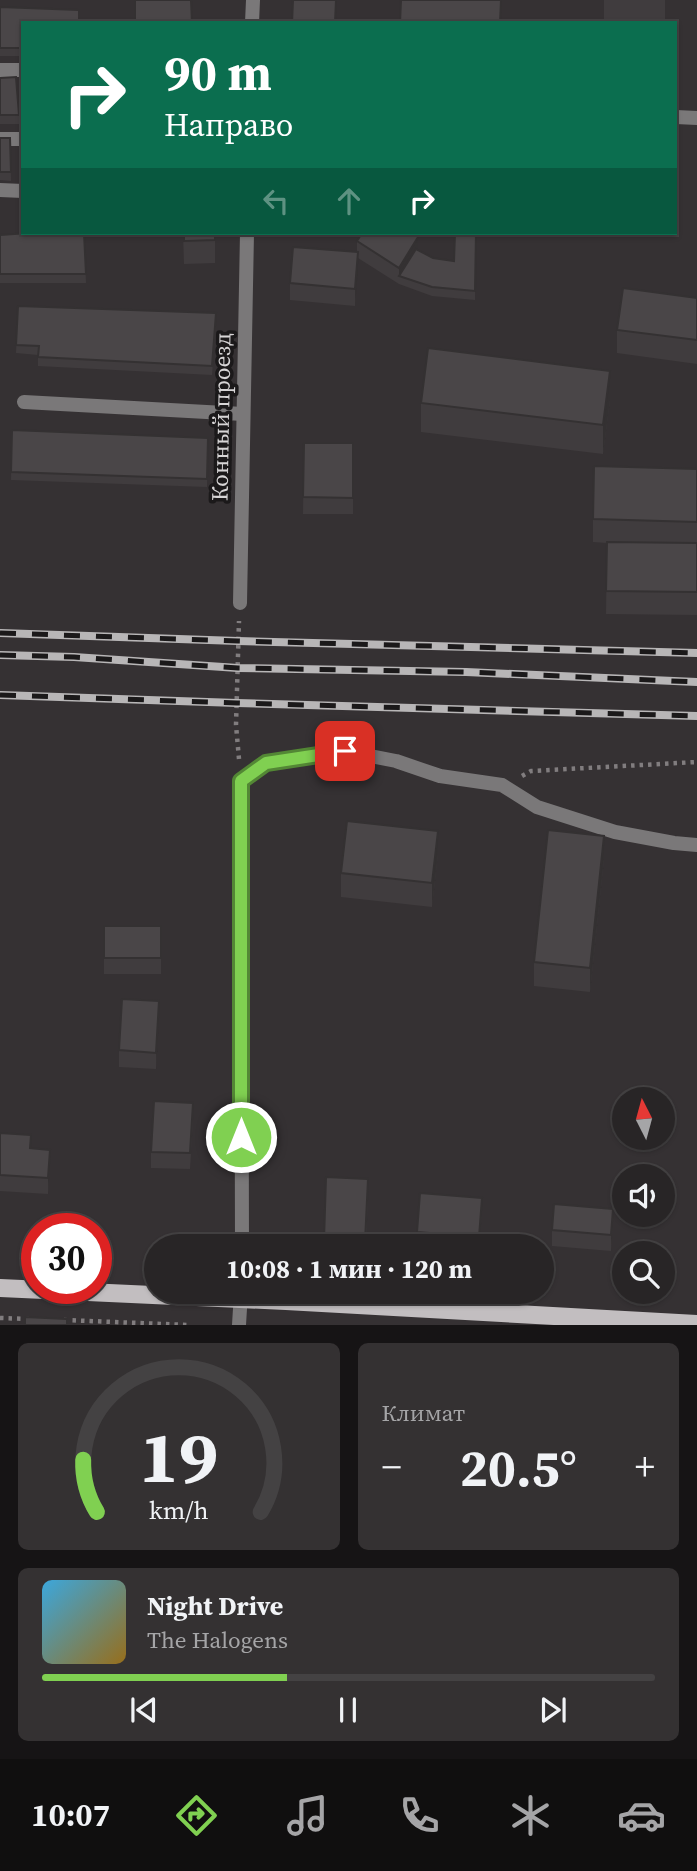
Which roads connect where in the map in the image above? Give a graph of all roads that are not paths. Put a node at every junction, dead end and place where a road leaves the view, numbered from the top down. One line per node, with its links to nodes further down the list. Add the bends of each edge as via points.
1 (253, 0): 2 (street)
2 (252, 21)
3 (0, 70): 4 (street)
4 (21, 70)
5 (677, 117): 6 (street)
6 (697, 118)
7 (0, 139): 8 (street)
8 (21, 139)
9 (0, 190): 10 (street)
10 (21, 191)
11 (247, 235): 13 (street, Конный проезд)
12 (24, 402): 13 (street)
13 (243, 414): 14 (street, Конный проезд)
14 (240, 603)
15 (697, 845): 16 (street, via 615,832 537,807 502,785 440,776 345,751 266,763 241,781)
16 (242, 1234)
17 (0, 1288): 18 (main road)
18 (144, 1292)
19 (240, 1304): 22 (street)
20 (383, 1304): 21 (main road)
21 (697, 1324)
22 (239, 1325)

